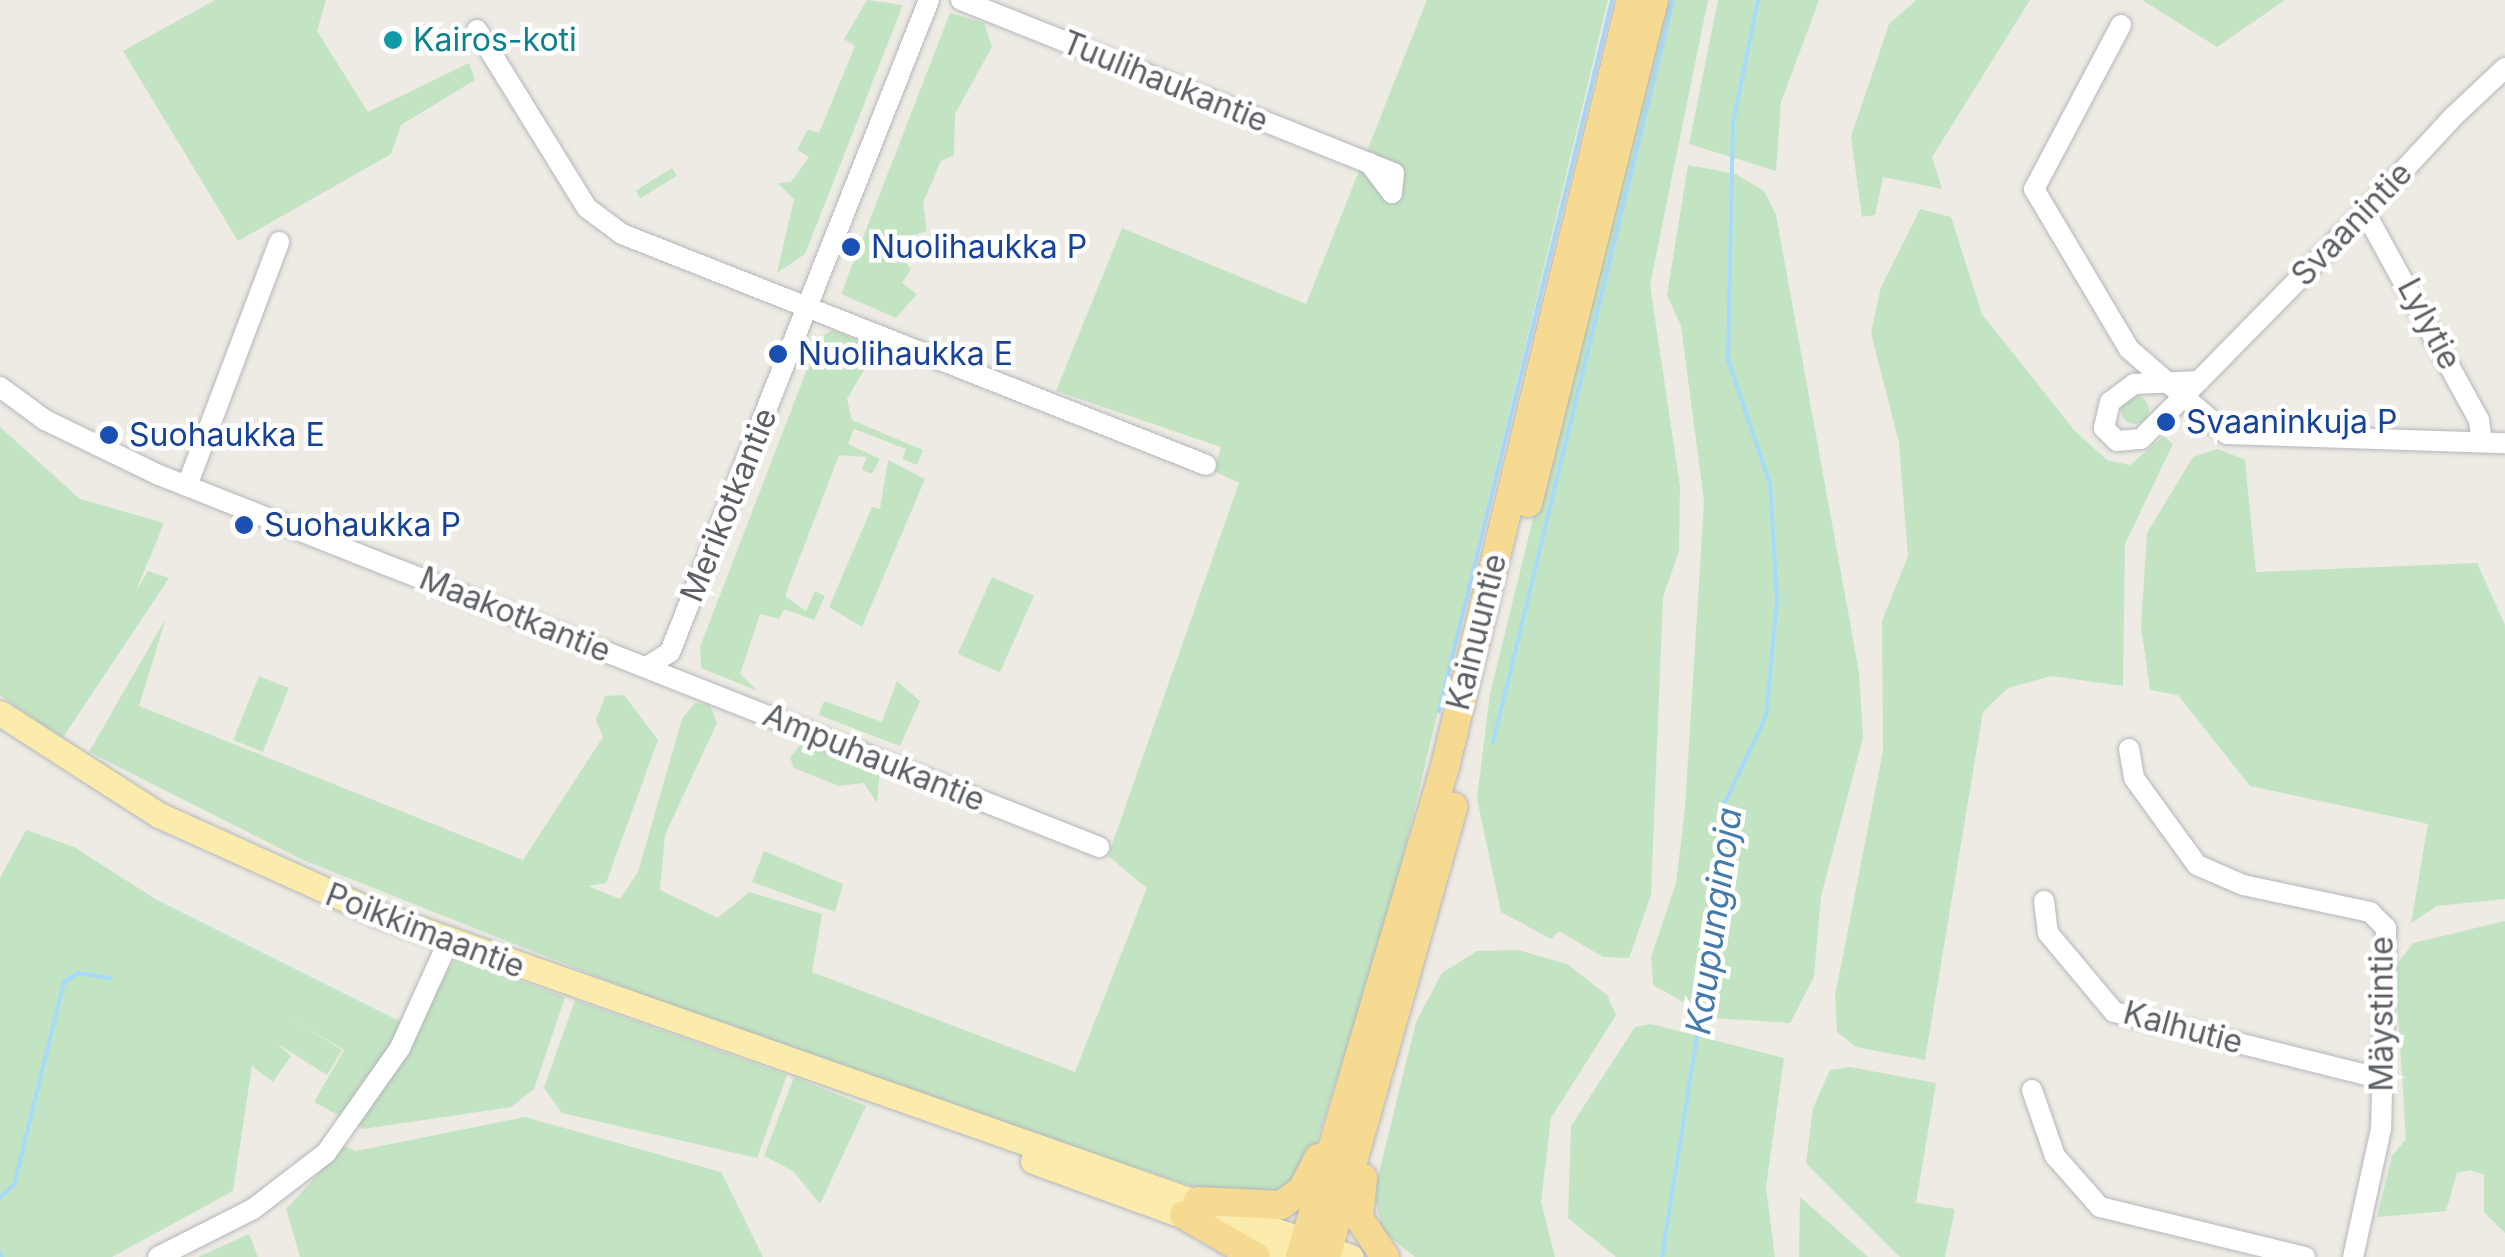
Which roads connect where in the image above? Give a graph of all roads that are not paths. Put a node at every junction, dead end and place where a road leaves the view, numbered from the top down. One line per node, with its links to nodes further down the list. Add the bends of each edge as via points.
1 (929, 0): 11 (street, Merikotkantie)
2 (961, 0): 8 (street, Tuulihaukantie)
3 (1631, 0): 26 (highway, Kainuuntie, via 1445,767)
4 (1654, 0): 29 (highway, Kainuuntie)
5 (2121, 26): 13 (street, via 2034,189 2109,322)
6 (478, 30): 11 (street, via 587,208 622,234)
7 (2505, 68): 9 (street, Svaanintie)
8 (1370, 163)
9 (2364, 212): 12 (street, Svaanintie); 16 (street, Lylytie, via 2480,420)
10 (279, 242): 19 (street)
11 (808, 306): 18 (street); 20 (street, Merikotkantie, via 670,652)
12 (2199, 381): 13 (street, Svaanintie); 15 (street, Svaanintie)
13 (2165, 384): 15 (street); 15 (street, Svaanintie, via 2134,384 2110,402 2103,419 2110,438 2140,439)
14 (0, 387): 19 (street, Maakotkantie, via 99,450)
15 (2182, 399): 16 (street, via 2247,439)
16 (2482, 442): 17 (street)
17 (2505, 442)
18 (1206, 465)
19 (187, 486): 20 (street, Maakotkantie)
20 (650, 665): 23 (street, Ampuhaukantie)
21 (0, 713): 25 (main road, Poikkimaantie, via 160,814)
22 (2129, 750): 27 (street, Mäystintie, via 2134,778 2197,865 2381,918 2389,939)
23 (1099, 847)
24 (2044, 901): 27 (street, Kalhutie, via 2048,933 2114,1012)
25 (448, 942): 30 (main road, Poikkimaantie); 32 (street, via 400,1048 326,1153 253,1209)
26 (1364, 1051): 30 (highway, via 1292,1199 1266,1209); 31 (highway, Kainuuntie)
27 (2382, 1080): 36 (street, Mäystintie, via 2375,1182)
28 (2032, 1090): 35 (street, via 2055,1156 2100,1206)
29 (1376, 1096): 31 (highway, Kainuuntie); 34 (highway, via 1358,1205 1368,1242)
30 (1191, 1208): 31 (main road, Poikkimaantie); 33 (highway)
31 (1318, 1253)
32 (158, 1257)
33 (1256, 1257)
34 (1385, 1257)
35 (2305, 1257)
36 (2353, 1257)

